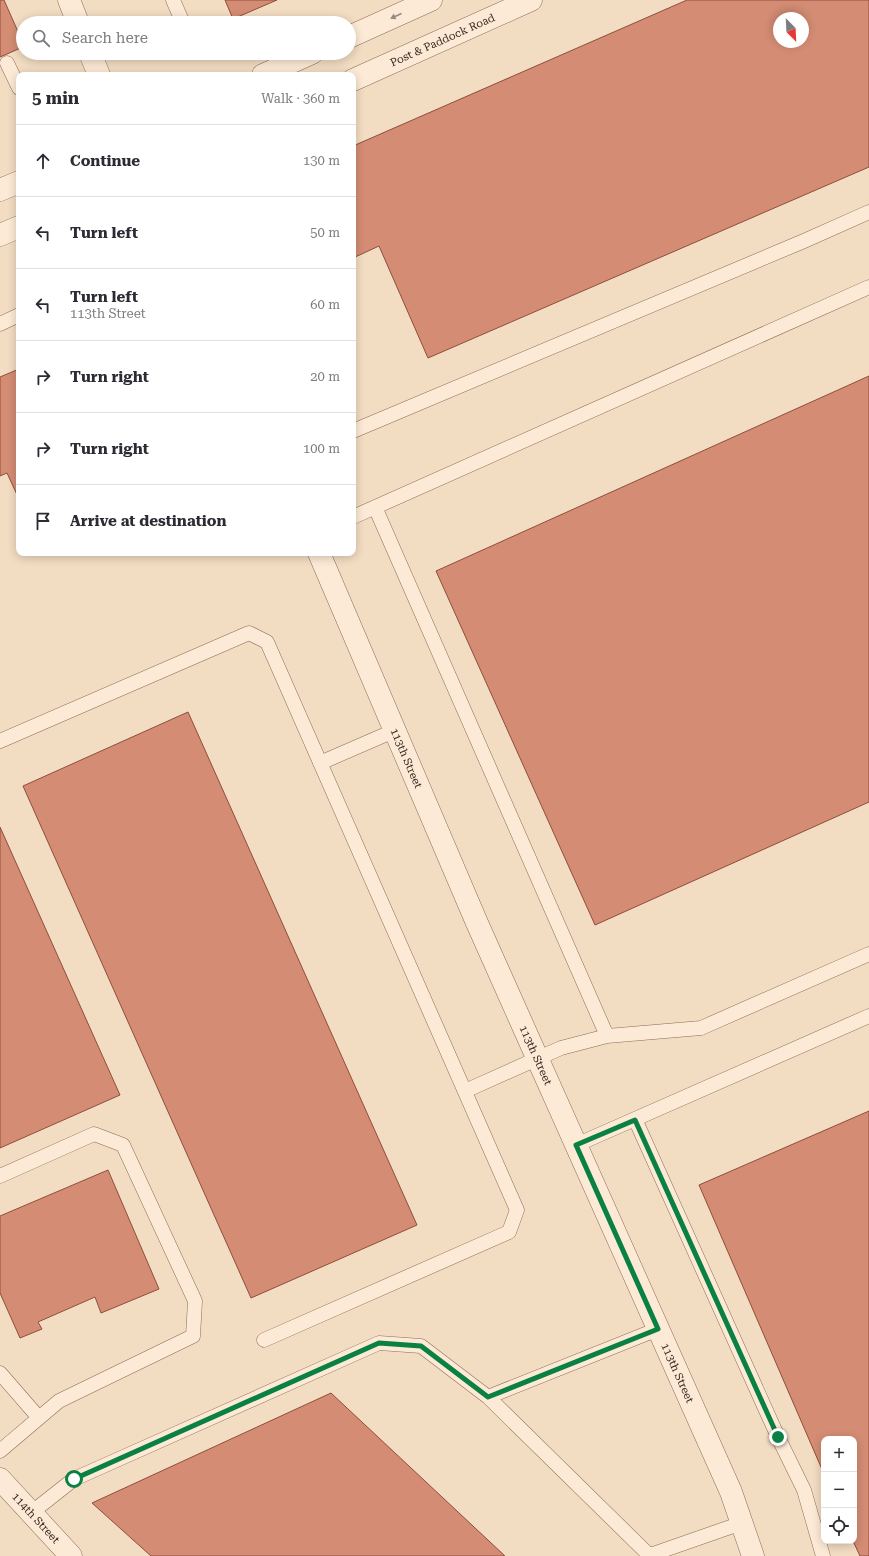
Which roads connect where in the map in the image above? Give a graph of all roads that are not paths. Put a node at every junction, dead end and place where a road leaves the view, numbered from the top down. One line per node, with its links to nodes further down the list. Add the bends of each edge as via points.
1 (68, 0): 5 (street)
2 (173, 0): 6 (lane)
3 (531, 0): 13 (street, Post & Paddock Road)
4 (422, 2): 7 (street, one-way to 7)
5 (75, 16)
6 (180, 16)
7 (356, 34)
8 (93, 60): 11 (street)
9 (296, 60): 12 (street)
10 (7, 62): 14 (lane)
11 (98, 72)
12 (270, 72)
13 (356, 79)
14 (16, 82)
15 (16, 183): 16 (street)
16 (0, 190)
17 (869, 212): 23 (lane)
18 (16, 228): 19 (street)
19 (0, 235)
20 (869, 287): 24 (lane)
21 (16, 316): 22 (lane)
22 (0, 324)
23 (356, 430)
24 (375, 507): 25 (lane); 32 (lane)
25 (356, 516)
26 (320, 556): 27 (street, 113th Street)
27 (396, 730): 29 (lane); 33 (street, 113th Street, via 477,923)
28 (0, 740): 29 (lane, via 249,633 267,642)
29 (320, 763): 34 (lane)
30 (869, 954): 32 (lane, via 701,1028)
31 (869, 1016): 35 (lane)
32 (607, 1036): 33 (lane, via 561,1048)
33 (538, 1058): 34 (lane); 36 (street, 113th Street)
34 (465, 1091): 39 (lane, via 517,1210 509,1232)
35 (635, 1120): 36 (lane); 50 (lane, via 804,1490)
36 (576, 1145): 38 (street, 113th Street)
37 (0, 1176): 42 (lane, via 94,1134 123,1144 195,1301 193,1336 58,1401)
38 (658, 1329): 41 (lane); 46 (street, 113th Street, via 731,1492)
39 (264, 1340)
40 (0, 1373): 42 (lane)
41 (488, 1397): 45 (lane, via 421,1346 379,1343 74,1479); 47 (lane)
42 (39, 1418): 43 (lane)
43 (0, 1451)
44 (0, 1479): 45 (street, 114th Street)
45 (31, 1513): 48 (street, 114th Street)
46 (742, 1523): 47 (lane); 49 (street, 113th Street)
47 (650, 1555)
48 (71, 1556)
49 (753, 1556)
50 (823, 1556)

